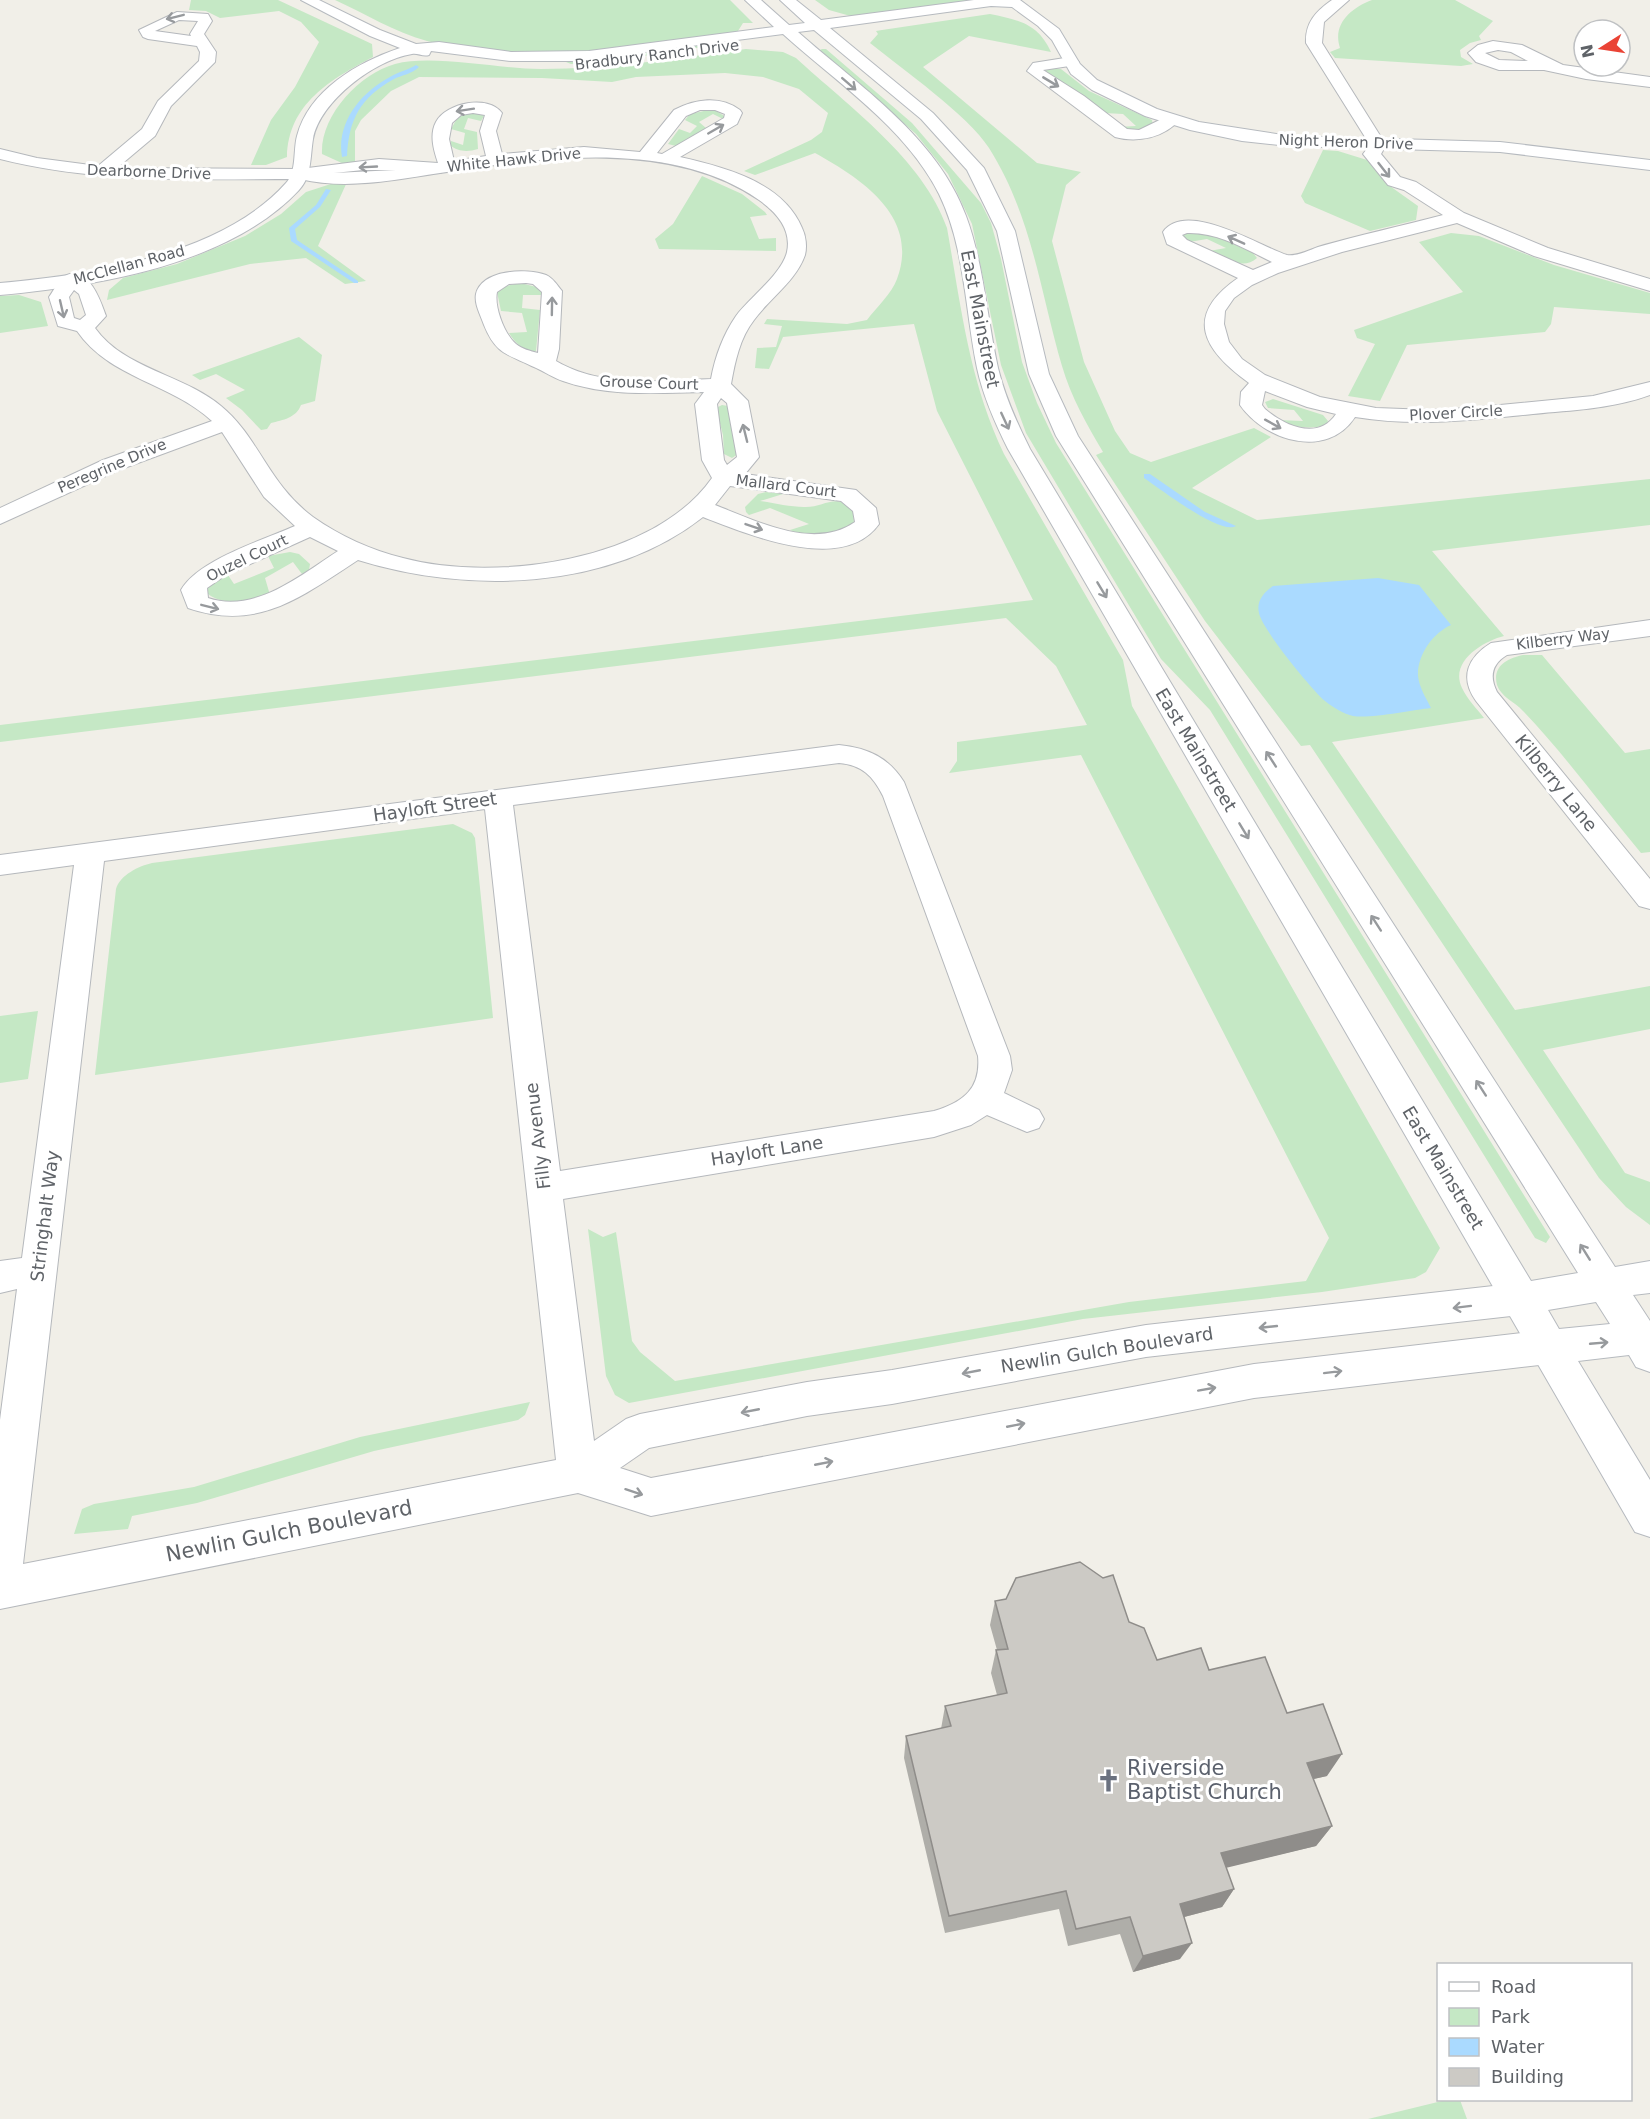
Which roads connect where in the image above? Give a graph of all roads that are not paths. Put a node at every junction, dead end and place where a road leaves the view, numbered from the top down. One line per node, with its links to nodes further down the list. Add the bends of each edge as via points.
1 (308, 0): 8 (street, Bradbury Ranch Drive)
2 (752, 0): 6 (street, East Mainstreet)
3 (787, 0): 6 (street, East Mainstreet)
4 (1342, 0): 13 (street, via 1318,20 1314,43)
5 (1023, 2): 6 (street, Bradbury Ranch Drive, via 1002,9); 9 (street, Night Heron Drive, via 1059,38)
6 (808, 32): 8 (street, Bradbury Ranch Drive, via 622,63 566,66 476,62 436,56); 53 (street, East Mainstreet, one-way to 6, via 1067,436 1039,374 1009,242 982,180 940,128); 54 (street, East Mainstreet, one-way to 54, via 920,152 945,189 960,227 996,399 1010,431)
7 (200, 42): 20 (street, via 208,52 204,68 164,104 149,132)
8 (415, 48): 22 (street, McClellan Road, via 368,68 323,103 306,134)
9 (1071, 62): 12 (street, Night Heron Drive, via 1086,79 1108,93); 12 (street, one-way to 12, via 1038,66 1035,71 1093,111 1114,131 1147,135)
10 (1546, 65): 11 (street)
11 (1650, 82)
12 (1172, 119): 13 (street, Night Heron Drive, via 1279,140)
13 (1378, 145): 18 (street, Night Heron Drive, via 1502,148); 21 (street, via 1398,154); 21 (street, one-way to 21, via 1372,153 1385,173 1394,181)
14 (0, 154): 20 (street, Dearborne Drive, via 57,168)
15 (646, 156): 16 (street, White Hawk Drive); 16 (street, one-way to 15, via 731,120 734,113 714,105 687,109); 17 (street, White Hawk Drive, via 584,152)
16 (665, 159): 32 (street, White Hawk Drive, via 726,174 756,189 783,211 796,235 796,253 788,269 736,332)
17 (495, 160): 19 (street, White Hawk Drive); 19 (street, one-way to 19, via 488,131 494,113 470,108 451,114 443,123 440,140)
18 (1650, 165)
19 (447, 166): 22 (street, White Hawk Drive, via 325,169)
20 (102, 172): 22 (street, Dearborne Drive)
21 (1408, 173): 23 (street)
22 (300, 174): 26 (street, McClellan Road, via 279,200 228,233 159,260)
23 (1458, 217): 24 (street, Plover Circle); 27 (street, via 1542,252)
24 (1290, 263): 25 (street, Plover Circle); 25 (street, one-way to 25, via 1206,228 1189,226 1172,232 1180,244)
25 (1254, 278): 31 (street, Plover Circle, via 1223,298 1213,324 1225,352)
26 (72, 280): 28 (street, McClellan Road); 29 (street, via 88,291 96,316); 29 (street, one-way to 29, via 59,297 65,322)
27 (1649, 284)
28 (0, 289)
29 (84, 327): 35 (street, via 89,338 109,355 180,388)
30 (545, 364): 30 (street, Grouse Court, one-way to 30, via 552,291 539,279 530,278 493,285 486,297 501,341 521,357); 32 (street, Grouse Court, via 570,376 604,383)
31 (1263, 382): 34 (street, Plover Circle, via 1311,401); 34 (street, one-way to 34, via 1252,392 1251,405 1268,423 1290,432 1327,432 1336,428)
32 (720, 385): 36 (street, White Hawk Drive, via 706,404 713,460); 36 (street, one-way to 32, via 744,465 748,457 737,401)
33 (1650, 388): 34 (street, Plover Circle, via 1594,401 1449,416 1408,417)
34 (1349, 410)
35 (226, 423): 38 (street, Peregrine Drive, via 127,458); 39 (street, via 250,454 267,486)
36 (724, 478): 37 (street); 37 (street, Mallard Court, one-way to 36, via 801,541 837,540 860,532 867,525 864,508 848,495)
37 (699, 507): 40 (street, via 669,529 630,548 548,569 440,572)
38 (0, 517)
39 (312, 527): 40 (street); 40 (street, Ouzel Court, one-way to 40, via 207,575 193,590 197,603 227,610 270,602)
40 (355, 551)
41 (1650, 628): 42 (street, Kilberry Way, via 1515,644 1500,648)
42 (1482, 662): 46 (street, Kilberry Lane, via 1478,682 1485,695)
43 (498, 798): 44 (street, Hayloft Street); 47 (street, Hayloft Street, via 878,750 994,1056 996,1076); 49 (street, Filly Avenue)
44 (90, 853): 45 (street, Hayloft Street); 50 (street, Stringhalt Way)
45 (0, 865)
46 (1650, 898)
47 (984, 1098): 48 (street); 49 (street, Hayloft Lane, via 966,1112 934,1124)
48 (1027, 1119)
49 (543, 1188): 57 (street, Filly Avenue)
50 (38, 1270): 51 (street); 59 (street, Stringhalt Way)
51 (0, 1277)
52 (1650, 1277): 53 (street, Newlin Gulch Boulevard)
53 (1606, 1286): 54 (street, Newlin Gulch Boulevard); 55 (street, East Mainstreet)
54 (1520, 1299): 56 (street, East Mainstreet); 57 (street, Newlin Gulch Boulevard, one-way to 57, via 1146,1341 807,1400 640,1432)
55 (1647, 1344): 56 (street, Newlin Gulch Boulevard, one-way to 55)
56 (1548, 1347): 57 (street, Newlin Gulch Boulevard, one-way to 56, via 651,1497 1242,1383); 58 (street, East Mainstreet)
57 (578, 1474): 60 (street, Newlin Gulch Boulevard)
58 (1650, 1518)
59 (0, 1579)
60 (0, 1589)

